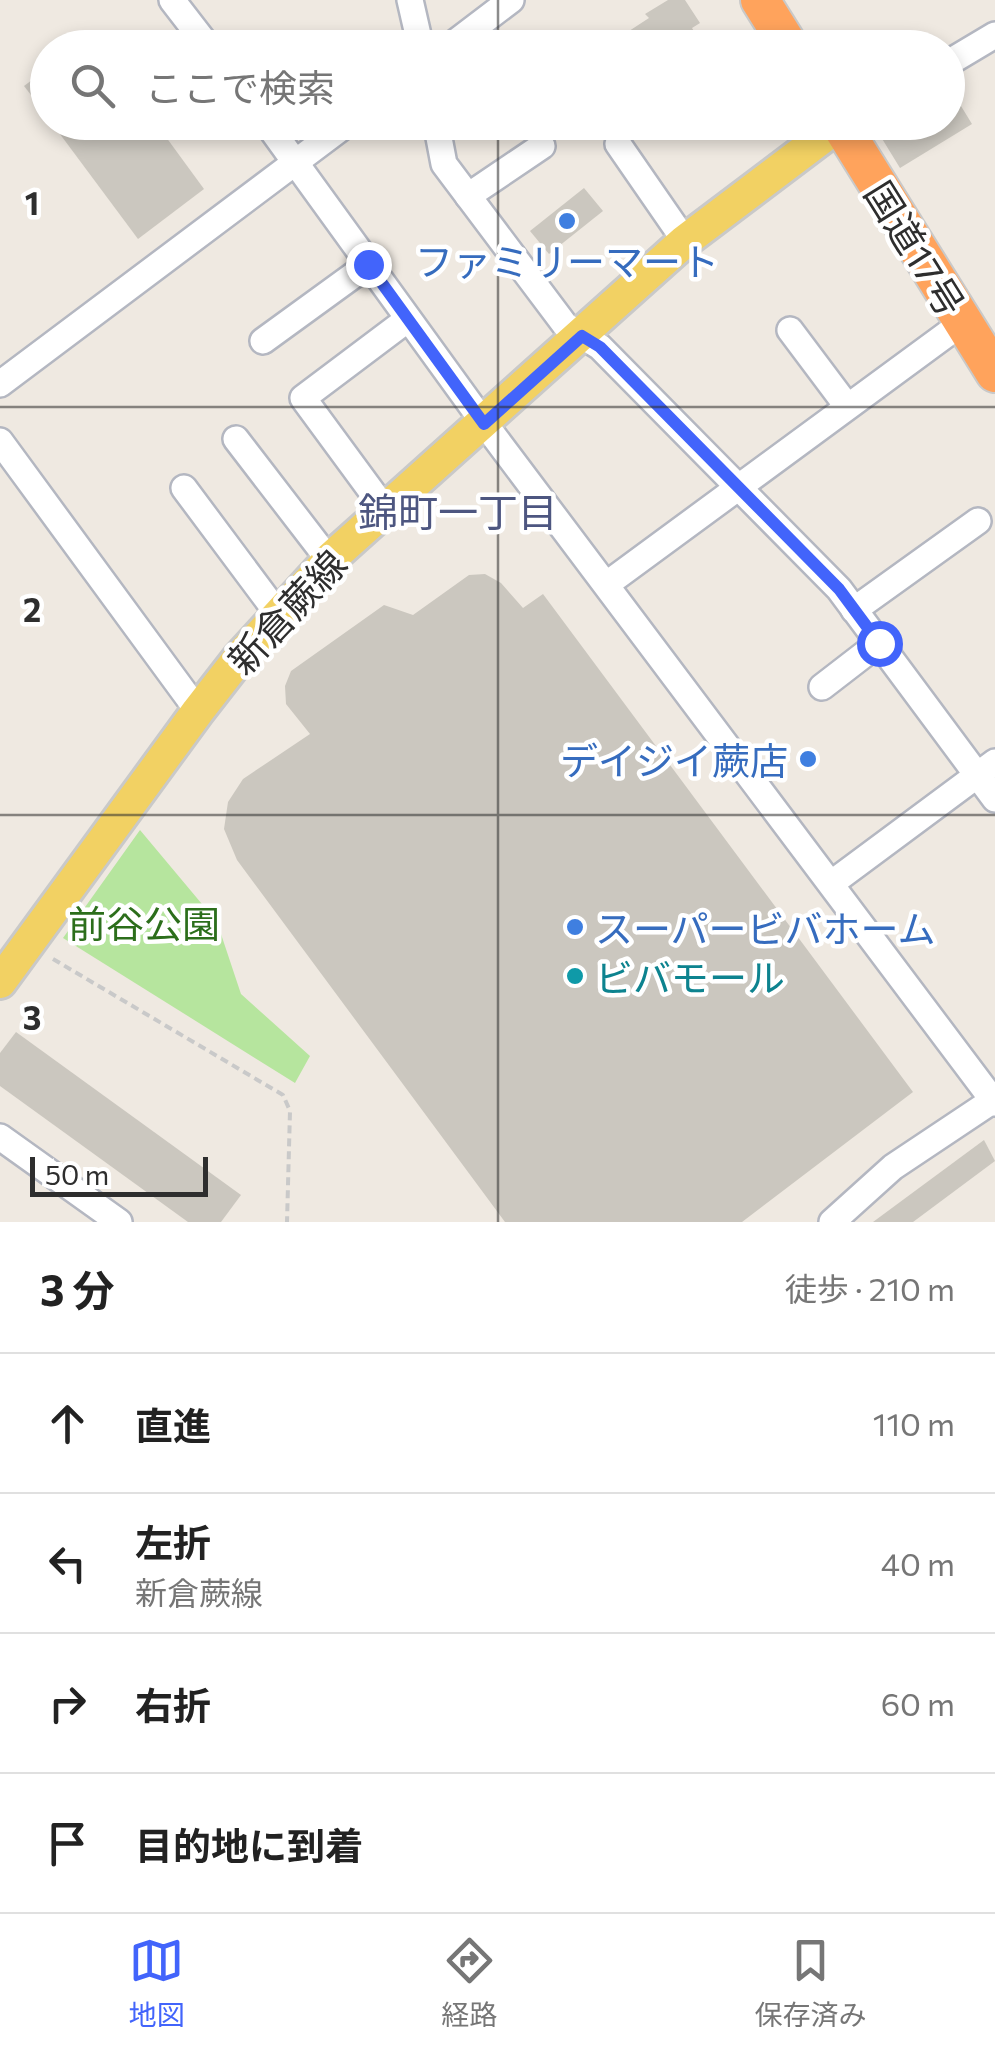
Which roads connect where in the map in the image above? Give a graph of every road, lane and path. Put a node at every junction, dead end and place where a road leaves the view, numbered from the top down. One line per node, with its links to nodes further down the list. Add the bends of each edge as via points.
1 (172, 0): 5 (street)
2 (410, 0): 6 (street)
3 (511, 0): 7 (street)
4 (760, 0): 8 (highway)
5 (194, 30)
6 (417, 30)
7 (472, 30)
8 (779, 30)
9 (995, 35): 10 (street)
10 (965, 52)
11 (279, 140): 18 (street)
12 (326, 140): 18 (street)
13 (439, 140): 19 (street, via 444,164)
14 (819, 140): 20 (main road, 新倉蕨線)
15 (851, 140): 23 (highway, 国道17号)
16 (618, 144): 20 (street)
17 (542, 146): 19 (street)
18 (296, 163): 21 (street); 28 (street)
19 (468, 196): 25 (street, via 565,325)
20 (685, 242): 25 (main road, 新倉蕨線)
21 (368, 264): 22 (street); 26 (street)
22 (408, 319): 30 (street); 35 (street, via 303,398)
23 (962, 324): 27 (highway, 国道17号); 29 (street)
24 (790, 330): 29 (street)
25 (582, 336): 30 (main road, 新倉蕨線); 33 (street)
26 (263, 340)
27 (995, 373)
28 (0, 384)
29 (847, 406): 33 (street)
30 (484, 424): 35 (main road, 新倉蕨線); 38 (street)
31 (236, 439): 37 (street)
32 (0, 442): 43 (street)
33 (739, 486): 38 (street); 39 (street)
34 (184, 488): 40 (street)
35 (386, 511): 37 (main road, 新倉蕨線)
36 (978, 520): 39 (street)
37 (330, 560): 40 (main road, 新倉蕨線)
38 (607, 584): 46 (street)
39 (854, 610): 41 (street)
40 (278, 614): 43 (main road, 新倉蕨線)
41 (879, 643): 42 (street); 44 (street)
42 (822, 687)
43 (198, 711): 47 (main road, 新倉蕨線)
44 (986, 768): 45 (street); 46 (street)
45 (995, 799)
46 (832, 883): 48 (street)
47 (11, 958): 51 (path, via 283,1095 290,1111)
48 (994, 1101): 52 (street, via 893,1168)
49 (0, 1137): 50 (street)
50 (120, 1222)
51 (287, 1222)
52 (832, 1222)

